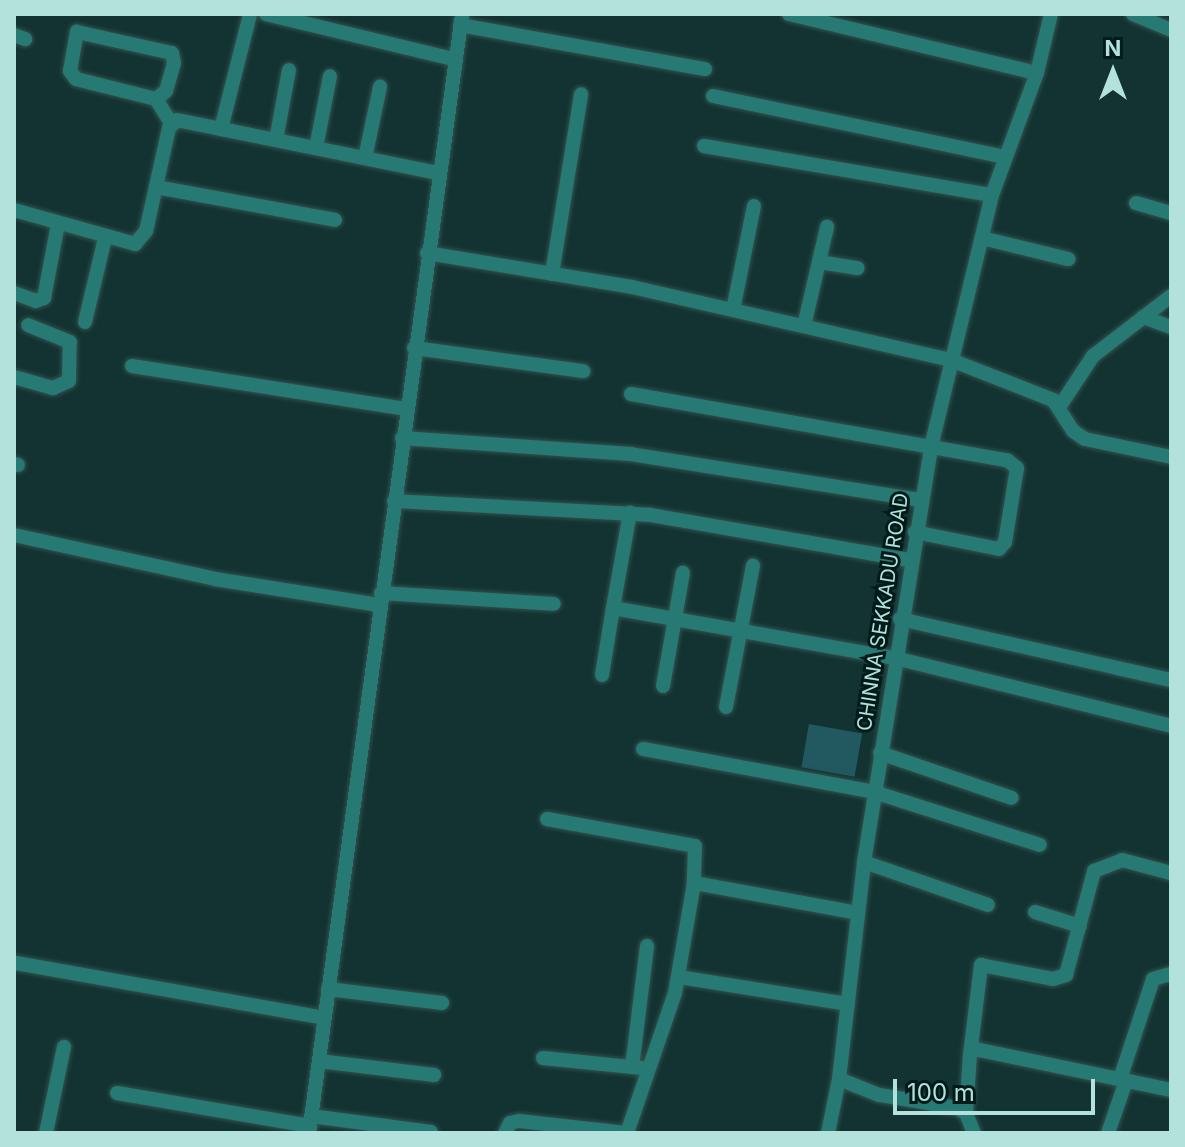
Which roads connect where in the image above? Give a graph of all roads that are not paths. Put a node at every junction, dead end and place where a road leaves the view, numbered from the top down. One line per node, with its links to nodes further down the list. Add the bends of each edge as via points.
1 (250, 14): 18 (street)
2 (266, 14): 8 (street)
3 (789, 14): 11 (street)
4 (1051, 14): 11 (street, CHINNA SEKKADU ROAD)
5 (1133, 14): 7 (street)
6 (461, 20): 8 (street); 9 (street)
7 (1171, 30)
8 (454, 59): 24 (street)
9 (705, 69)
10 (289, 70): 19 (street)
11 (1037, 73): 22 (street, CHINNA SEKKADU ROAD)
12 (330, 76): 21 (street)
13 (380, 87): 23 (street)
14 (581, 94): 40 (street)
15 (713, 96): 22 (street)
16 (156, 99): 16 (street, via 76,79 70,71 77,32 172,53 166,91); 17 (street)
17 (171, 123): 18 (street); 25 (street)
18 (221, 129): 19 (street)
19 (276, 140): 21 (street)
20 (704, 146): 26 (street)
21 (316, 148): 23 (street)
22 (1006, 157): 26 (street, CHINNA SEKKADU ROAD)
23 (365, 158): 24 (street)
24 (438, 173): 36 (street)
25 (156, 187): 31 (street); 34 (street, via 141,239 126,244)
26 (992, 195): 35 (street, CHINNA SEKKADU ROAD)
27 (1136, 203): 30 (street)
28 (754, 206): 43 (street)
29 (14, 210): 32 (street)
30 (1171, 213)
31 (335, 220)
32 (58, 224): 34 (street); 41 (street, via 44,298 36,301)
33 (827, 227): 38 (street)
34 (105, 238): 45 (street)
35 (982, 238): 37 (street); 50 (street, CHINNA SEKKADU ROAD)
36 (427, 253): 40 (street); 49 (street)
37 (1068, 259)
38 (819, 262): 39 (street); 47 (street)
39 (858, 268)
40 (552, 274): 43 (street)
41 (14, 293)
42 (1171, 296): 44 (street)
43 (733, 310): 47 (street)
44 (1143, 317): 48 (street); 55 (street, via 1093,356)
45 (85, 322)
46 (28, 325): 53 (street, via 70,342 69,381 53,388)
47 (804, 326): 50 (street)
48 (1171, 327)
49 (414, 348): 52 (street); 56 (street)
50 (951, 360): 55 (street); 58 (street, CHINNA SEKKADU ROAD)
51 (132, 366): 56 (street)
52 (583, 371)
53 (14, 377)
54 (631, 394): 58 (street)
55 (1060, 406): 59 (street, via 1073,431 1085,439)
56 (406, 409): 57 (street)
57 (402, 438): 60 (street, via 630,454); 61 (street)
58 (931, 447): 60 (street, CHINNA SEKKADU ROAD); 63 (street, via 1007,460 1017,468 1005,542 994,549)
59 (1171, 457)
60 (920, 500): 63 (street, CHINNA SEKKADU ROAD)
61 (394, 501): 62 (street); 68 (street)
62 (630, 513): 65 (street); 70 (street)
63 (915, 532): 65 (street, CHINNA SEKKADU ROAD)
64 (14, 535): 68 (street, via 215,579)
65 (909, 560): 72 (street, CHINNA SEKKADU ROAD)
66 (753, 566): 73 (street)
67 (683, 573): 71 (street)
68 (380, 599): 69 (street); 97 (street)
69 (554, 604)
70 (613, 608): 71 (street); 75 (street)
71 (675, 619): 73 (street); 77 (street)
72 (900, 619): 74 (street, CHINNA SEKKADU ROAD); 76 (street)
73 (741, 630): 74 (street); 78 (street)
74 (895, 658): 79 (street); 81 (street, CHINNA SEKKADU ROAD)
75 (602, 675)
76 (1171, 680)
77 (663, 686)
78 (726, 707)
79 (1171, 726)
80 (643, 749): 82 (street)
81 (880, 753): 82 (street, CHINNA SEKKADU ROAD); 83 (street)
82 (874, 792): 85 (street); 86 (street, CHINNA SEKKADU ROAD)
83 (1012, 798)
84 (547, 819): 88 (street, via 695,846)
85 (1040, 845)
86 (864, 862): 89 (street); 91 (street, CHINNA SEKKADU ROAD)
87 (1171, 873): 92 (street, via 1131,861 1101,865 1090,879)
88 (694, 883): 91 (street); 96 (street)
89 (988, 905)
90 (1035, 912): 92 (street)
91 (857, 913): 99 (street, CHINNA SEKKADU ROAD)
92 (1080, 926): 102 (street, via 1071,967 1059,978 981,965)
93 (647, 946): 105 (street)
94 (16, 963): 100 (street)
95 (1171, 974): 108 (street, via 1153,979)
96 (679, 977): 99 (street); 105 (street)
97 (328, 989): 98 (street); 100 (street)
98 (442, 1003)
99 (848, 1004): 107 (street, CHINNA SEKKADU ROAD)
100 (324, 1018): 104 (street)
101 (64, 1047): 114 (street)
102 (970, 1055): 108 (street, via 985,1049); 111 (street)
103 (543, 1058): 105 (street)
104 (319, 1061): 106 (street); 112 (street)
105 (640, 1068): 116 (street)
106 (434, 1075)
107 (839, 1079): 111 (street, via 879,1095); 117 (street, CHINNA SEKKADU ROAD)
108 (1123, 1080): 109 (street); 119 (street)
109 (1171, 1090)
110 (117, 1093): 112 (street)
111 (966, 1113): 118 (street)
112 (310, 1125): 113 (street)
113 (431, 1132)
114 (46, 1133)
115 (505, 1133): 116 (street, via 510,1123 519,1121)
116 (626, 1133)
117 (828, 1133)
118 (974, 1133)
119 (1108, 1133)

